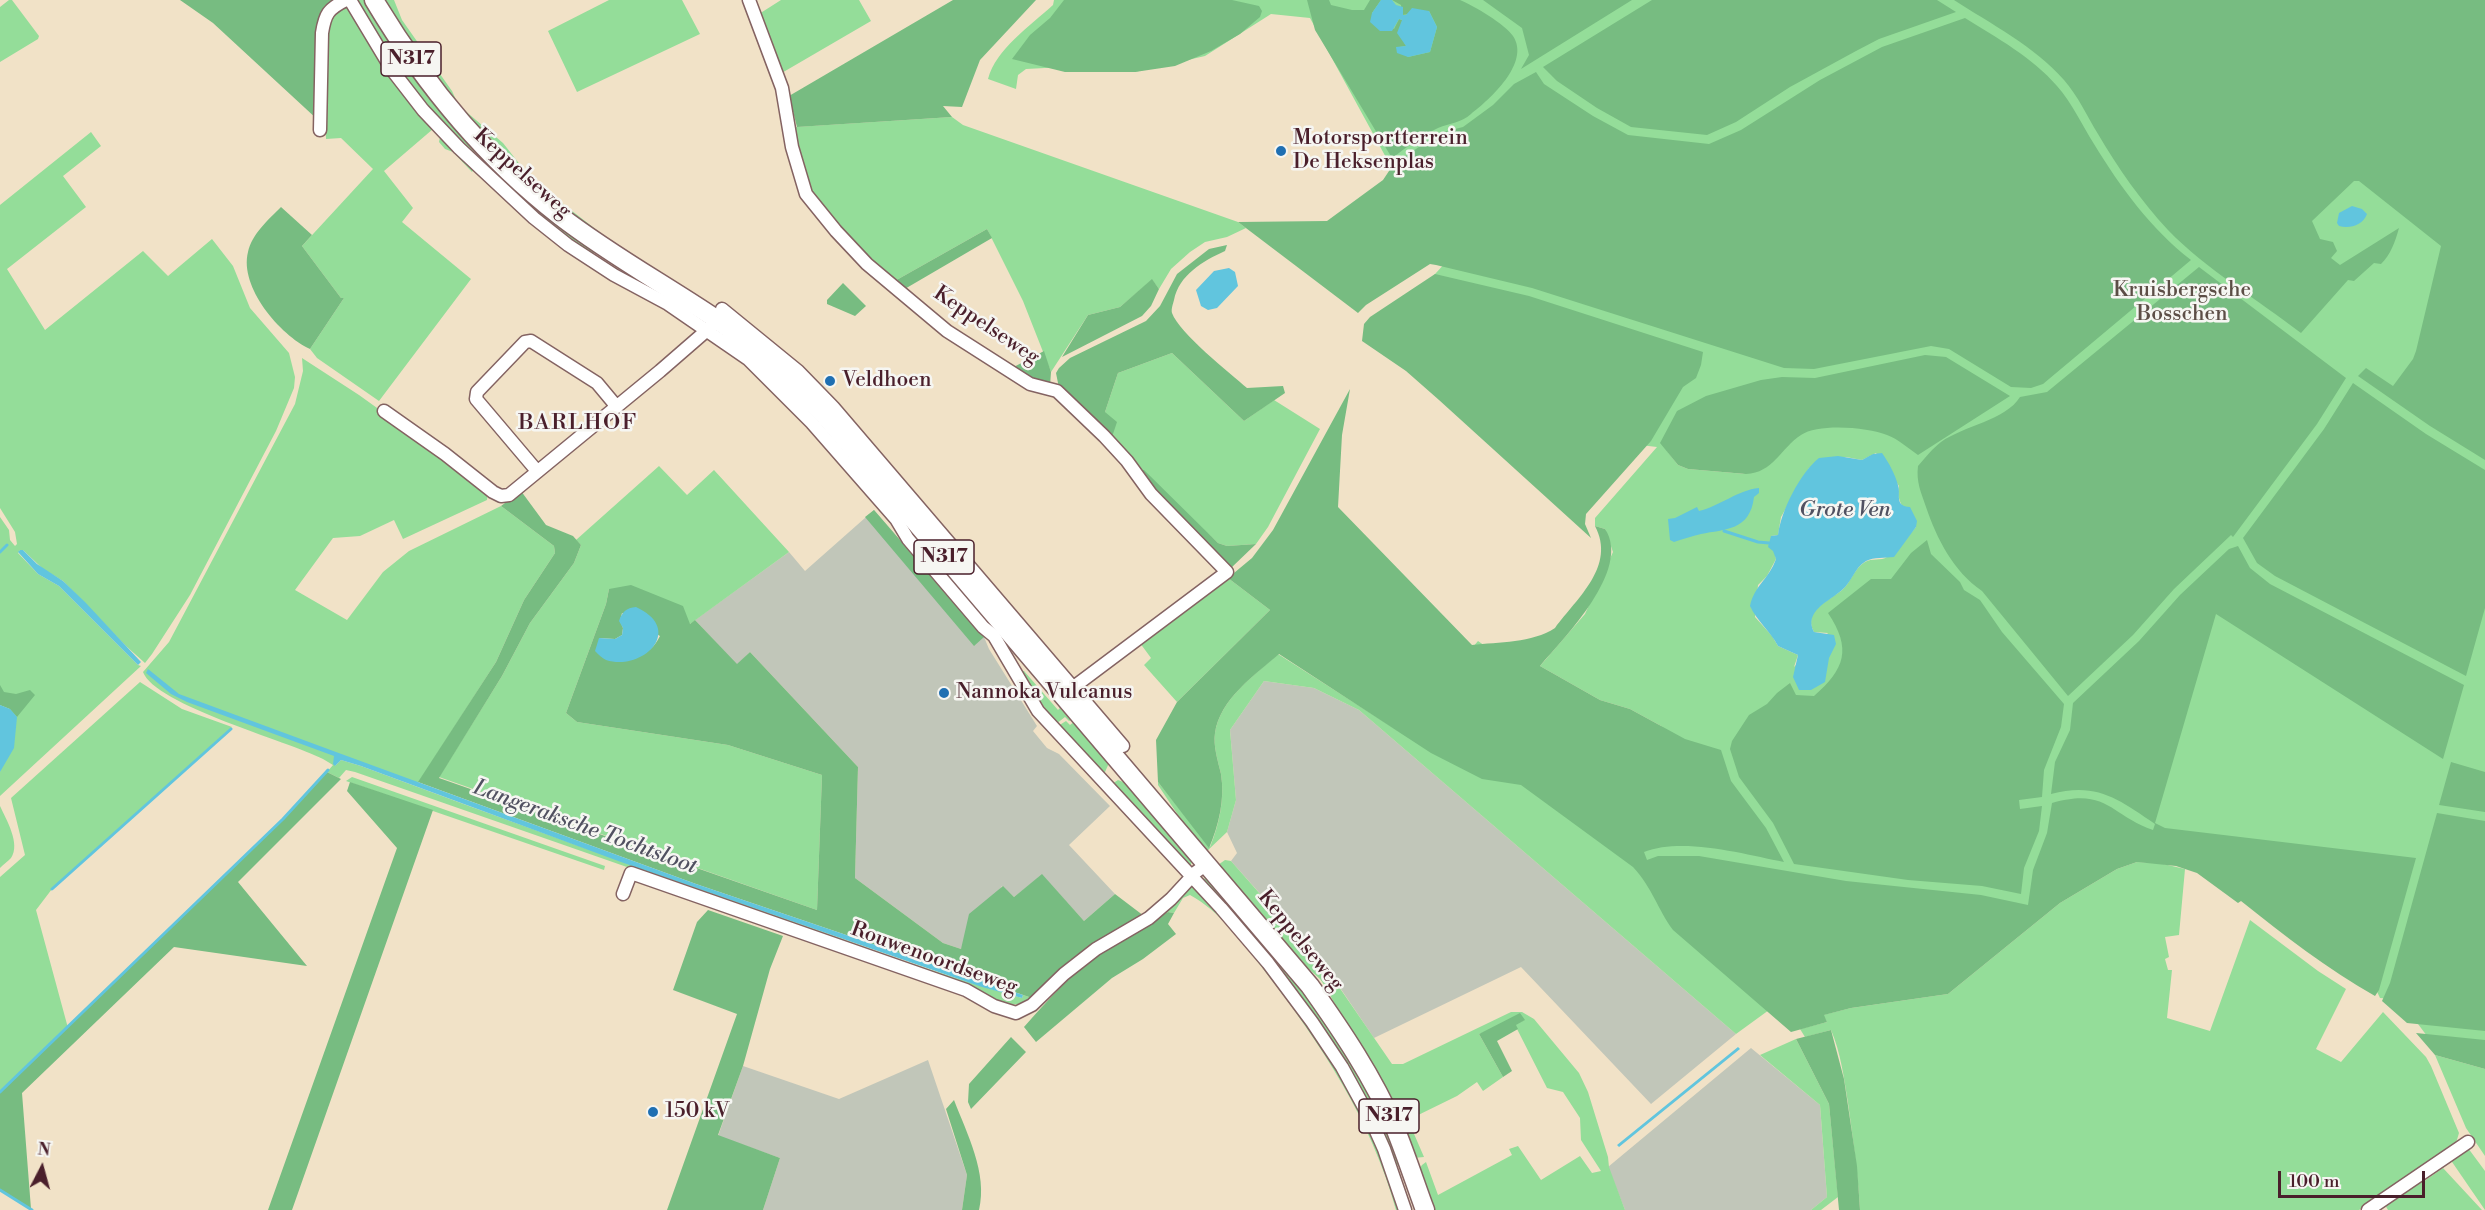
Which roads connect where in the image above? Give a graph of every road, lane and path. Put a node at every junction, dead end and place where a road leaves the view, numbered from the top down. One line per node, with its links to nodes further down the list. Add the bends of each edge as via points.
1 (348, 0): 4 (street, via 324,17); 5 (street, Keppelseweg, via 392,70 438,127 534,218)
2 (374, 0): 5 (main road, Keppelseweg / N317, via 440,98 518,181)
3 (748, 0): 10 (street, Keppelseweg, via 782,88 792,147 806,194 836,231 867,264 947,331 1030,384 1057,391 1104,436 1151,494 1227,572)
4 (320, 130)
5 (598, 253): 6 (main road, Keppelseweg / N317)
6 (716, 320): 7 (street); 10 (main road, Keppelseweg / N317, via 802,385); 13 (street, Keppelseweg, via 896,519 908,539 994,636 1038,711)
7 (617, 407): 9 (street); 9 (street, via 597,383 531,341 525,342 477,392 476,399)
8 (384, 411): 9 (street, via 501,496 509,495)
9 (537, 471)
10 (1068, 691): 11 (street, Keppelseweg); 12 (main road, Keppelseweg / N317)
11 (1123, 746)
12 (1122, 765): 13 (street); 14 (main road, Keppelseweg / N317)
13 (1105, 782): 15 (street, Keppelseweg)
14 (1207, 864): 15 (street, Rouwenoordseweg); 18 (main road, Keppelseweg / N317, via 1310,986 1340,1028 1395,1127)
15 (1191, 877): 16 (street, Rouwenoordseweg, via 1149,918 1096,949 1032,1005 1016,1012 994,1006 966,990 631,873); 18 (street, Keppelseweg, via 1268,963 1312,1022)
16 (623, 894)
17 (2468, 1142): 21 (street)
18 (1402, 1171): 19 (street, Keppelseweg); 20 (main road, Keppelseweg / N317)
19 (1406, 1210)
20 (1425, 1210)
21 (2368, 1210)

